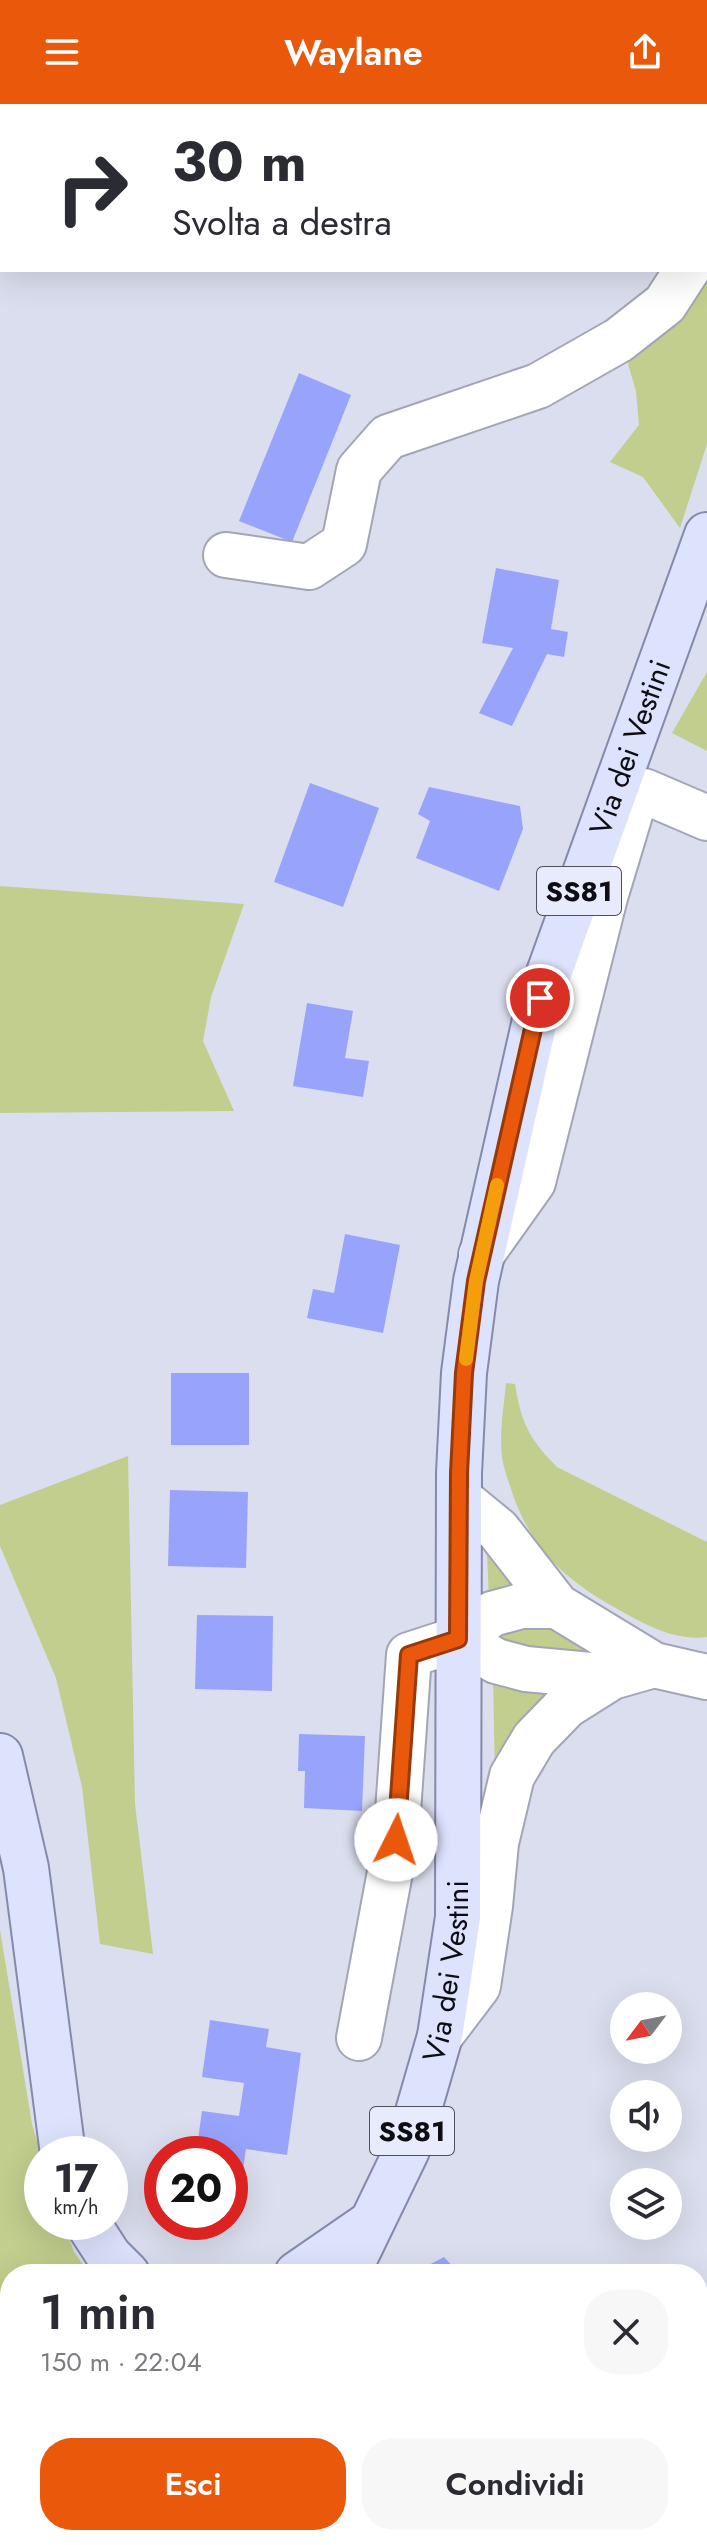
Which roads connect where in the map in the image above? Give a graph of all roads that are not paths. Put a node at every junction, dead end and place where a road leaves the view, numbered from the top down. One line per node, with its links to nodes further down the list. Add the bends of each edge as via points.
1 (686, 272): 3 (lane, via 665,304 619,340 538,386 388,437 359,470 344,544 309,567)
2 (707, 535): 5 (main road, Via dei Vestini / SS81, via 540,998)
3 (226, 555)
4 (707, 818): 5 (lane, via 644,791 634,801 533,1182)
5 (481, 1255): 6 (main road, Via dei Vestini / SS81, via 464,1373)
6 (459, 1498): 7 (lane, via 498,1530); 8 (main road, Via dei Vestini / SS81)
7 (557, 1606): 8 (lane, via 521,1606 492,1614); 9 (lane)
8 (458, 1639): 10 (lane, via 496,1661 526,1669); 13 (main road, Via dei Vestini / SS81, via 458,1917); 14 (lane, via 409,1655 396,1840)
9 (654, 1665): 10 (lane); 11 (lane)
10 (612, 1677): 13 (lane, via 566,1706 534,1739 512,1776 496,1843 478,1986)
11 (707, 1677)
12 (0, 1756): 15 (main road, via 26,1868)
13 (440, 2036): 16 (main road, Via dei Vestini / SS81, via 407,2150)
14 (359, 2038)
15 (61, 2136)
16 (373, 2221): 19 (main road); 20 (main road, Via dei Vestini / SS81)
17 (99, 2240): 18 (main road)
18 (117, 2264)
19 (311, 2264)
20 (352, 2264)

